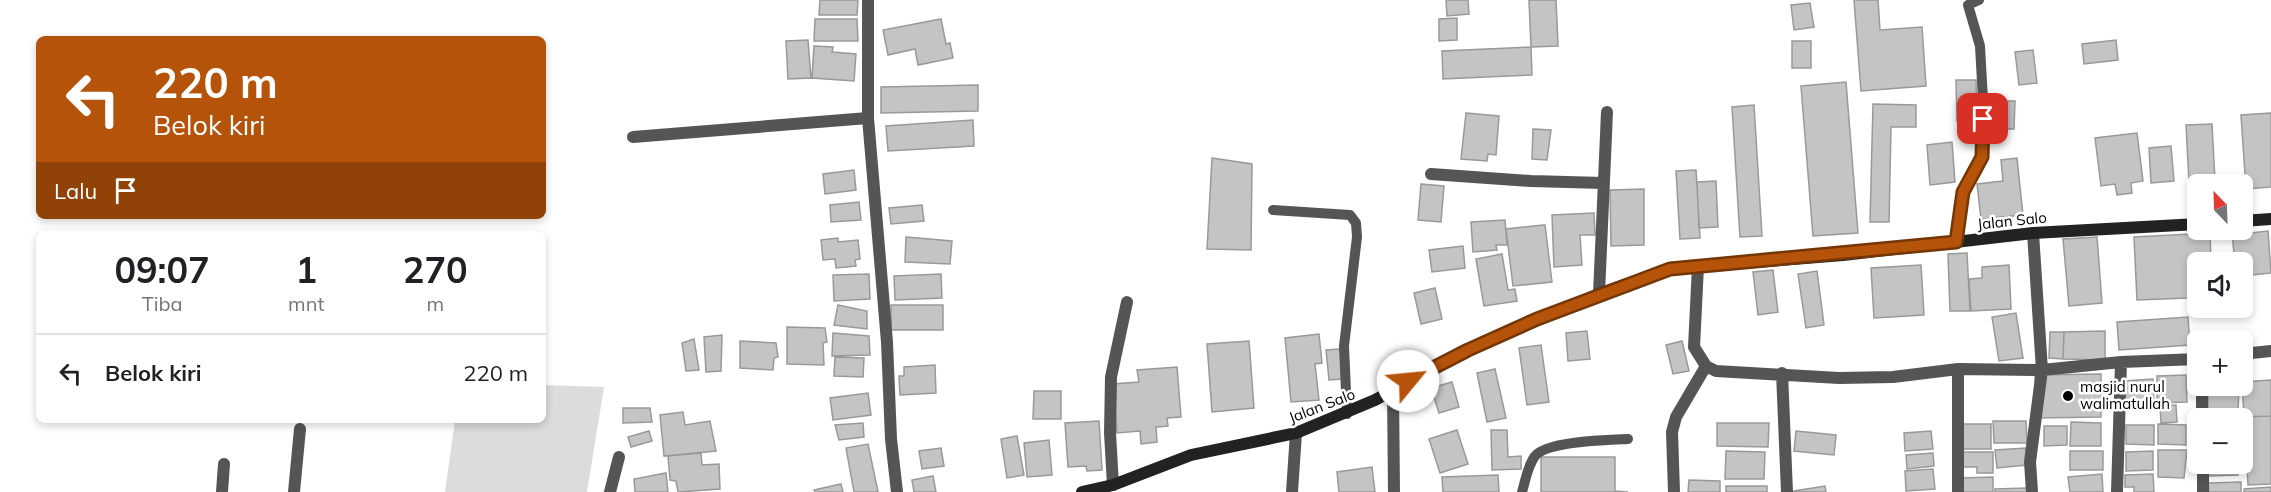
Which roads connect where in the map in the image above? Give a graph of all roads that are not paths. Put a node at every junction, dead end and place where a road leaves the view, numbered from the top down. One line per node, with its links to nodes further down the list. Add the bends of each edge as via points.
1 (868, 0): 5 (street)
2 (1979, 0): 3 (lane)
3 (1965, 2): 14 (lane, via 1980,46 1982,157 1963,192)
4 (1607, 112): 8 (street)
5 (868, 118): 6 (street); 38 (street)
6 (633, 137)
7 (1431, 174): 8 (street)
8 (1603, 183): 16 (street)
9 (1273, 210): 27 (lane, via 1350,215 1356,223 1344,346)
10 (2271, 219): 11 (street)
11 (2253, 220)
12 (2187, 225): 13 (street, Jalan Salo)
13 (2033, 233): 14 (street, Jalan Salo); 24 (street)
14 (1956, 242): 15 (street, Jalan Salo)
15 (1698, 266): 16 (street, Jalan Salo, via 1670,269); 22 (street, via 1694,347)
16 (1599, 294): 26 (street, Jalan Salo, via 1468,350)
17 (1127, 302): 34 (street, via 1111,377)
18 (2271, 351): 19 (street)
19 (2253, 353)
20 (2187, 359): 21 (street)
21 (2121, 362): 24 (street); 47 (street)
22 (1706, 366): 25 (street, via 1716,371); 43 (street, via 1676,417 1672,432)
23 (1958, 369): 24 (street); 25 (street, via 1893,377); 45 (street)
24 (2042, 370): 46 (street, via 2030,462)
25 (1782, 374): 44 (street)
26 (1394, 389): 27 (street, Jalan Salo); 41 (street)
27 (1347, 414): 29 (street, Jalan Salo)
28 (300, 429): 36 (street)
29 (1296, 434): 34 (street, Jalan Salo, via 1191,455); 40 (street)
30 (1628, 439): 42 (lane, via 1544,450 1536,455 1527,471)
31 (619, 457): 37 (street)
32 (224, 464): 35 (street)
33 (2203, 474): 48 (street)
34 (1113, 485): 39 (street, Jalan Salo)
35 (222, 492)
36 (294, 492)
37 (610, 492)
38 (897, 492)
39 (1082, 492)
40 (1292, 492)
41 (1394, 492)
42 (1522, 492)
43 (1674, 492)
44 (1787, 492)
45 (1958, 492)
46 (2032, 492)
47 (2117, 492)
48 (2203, 492)

